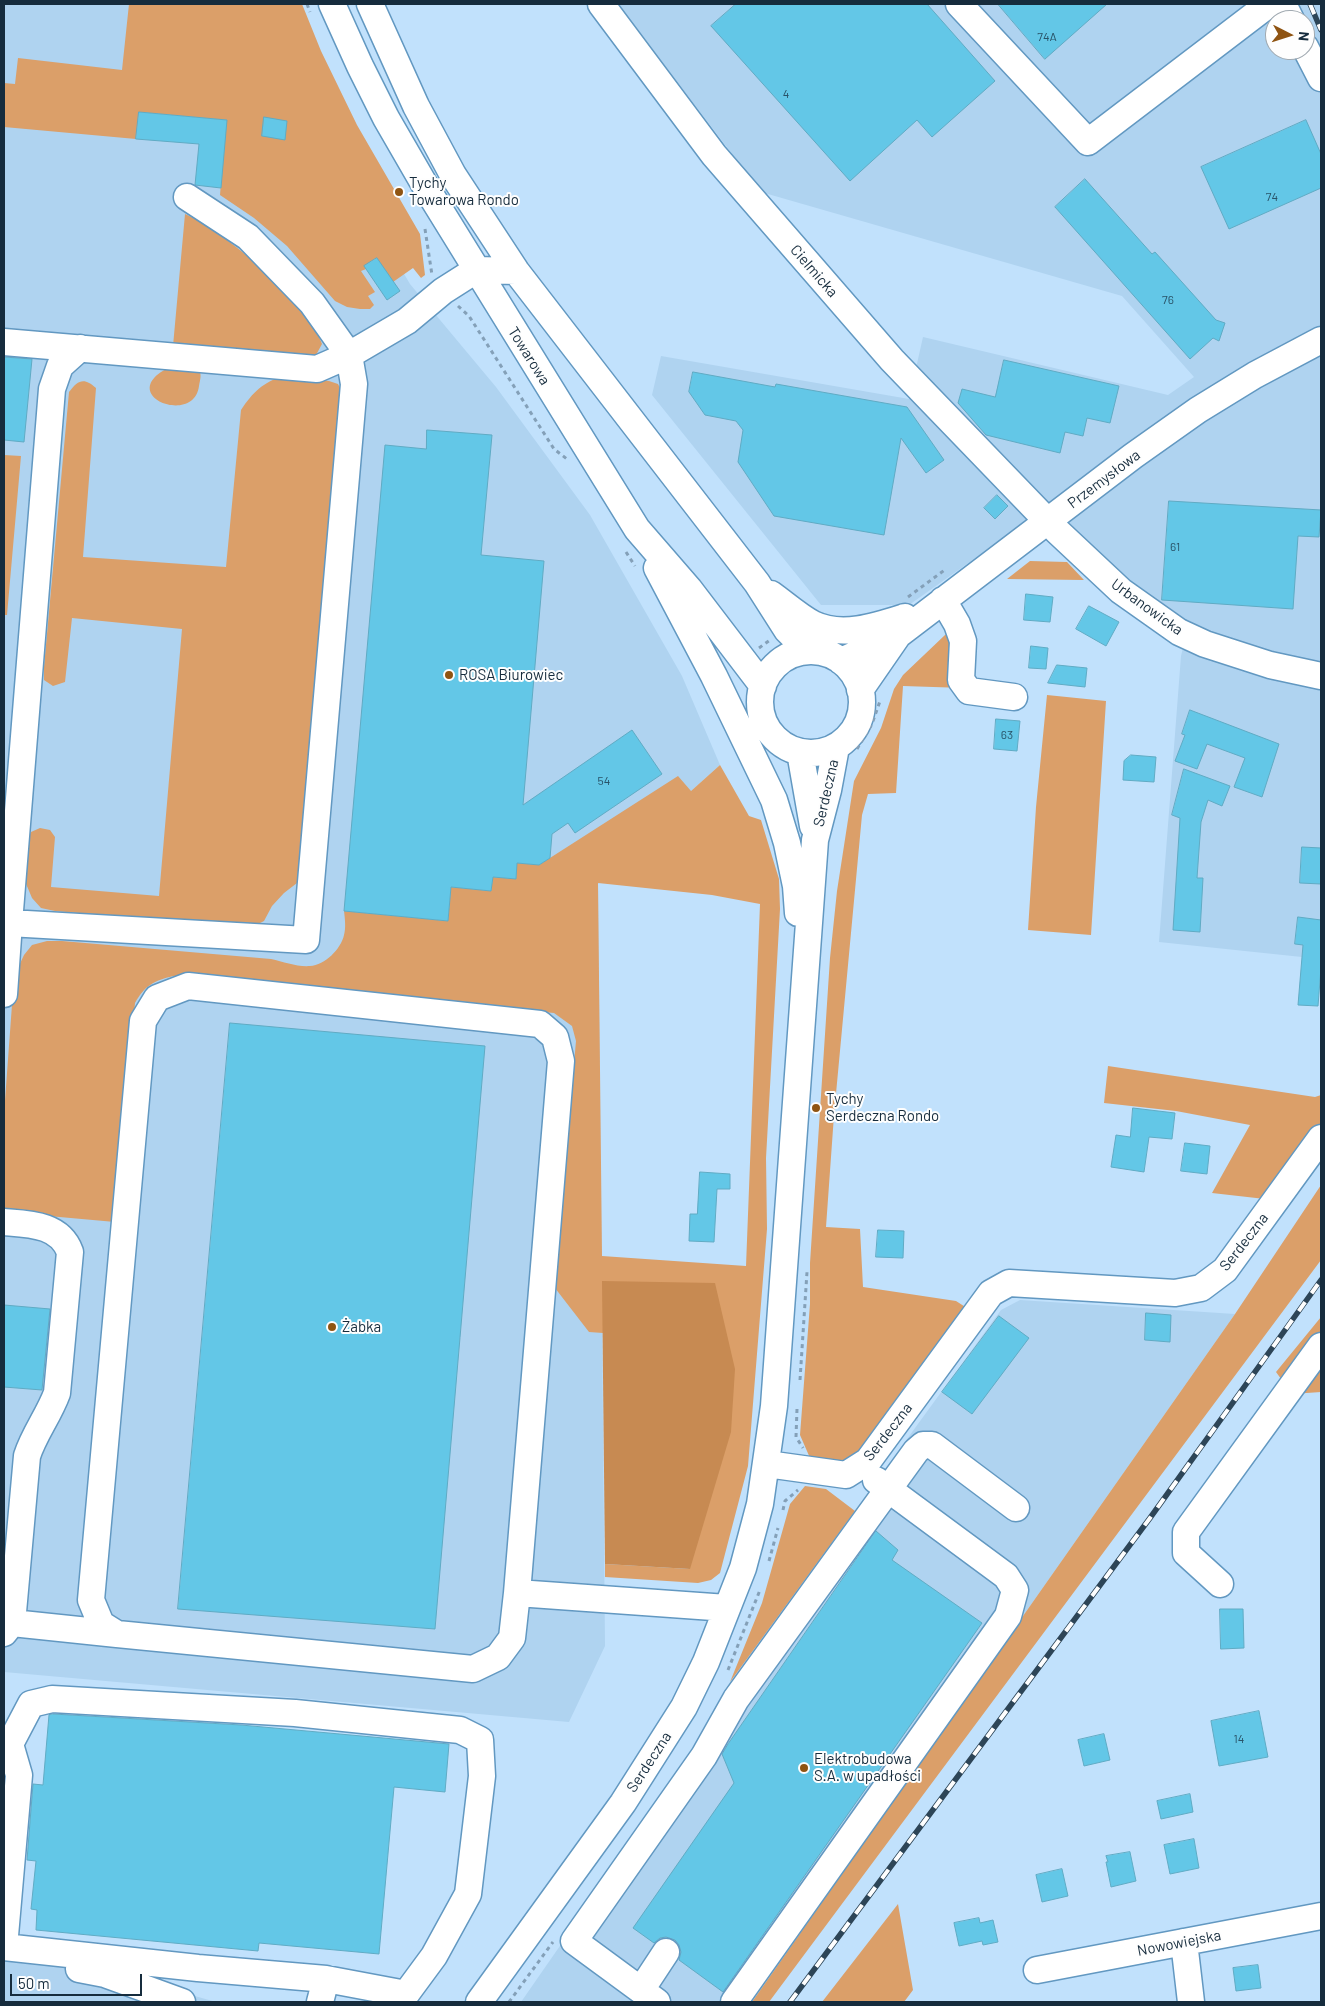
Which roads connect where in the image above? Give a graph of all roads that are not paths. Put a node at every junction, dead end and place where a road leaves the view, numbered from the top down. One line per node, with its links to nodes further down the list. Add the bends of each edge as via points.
1 (332, 4): 9 (street, Towarowa, via 386,118)
2 (370, 4): 10 (street, via 416,106 454,175)
3 (601, 4): 15 (street, Cielmicka, via 751,199 892,360)
4 (959, 4): 5 (street, via 1088,142)
5 (1269, 4)
6 (1312, 60): 7 (street)
7 (1321, 78)
8 (187, 197): 14 (street, via 248,237 312,303)
9 (476, 270): 10 (street); 14 (street, via 443,291 407,321); 16 (street, Towarowa)
10 (516, 272): 17 (street)
11 (1321, 340): 15 (street, Przemysłowa, via 1198,410)
12 (4, 342): 13 (street)
13 (80, 348): 14 (street, via 317,369); 29 (street, via 60,366 52,390)
14 (349, 355): 29 (street, via 354,384 306,940)
15 (1048, 521): 18 (street, Przemysłowa); 22 (street, Urbanowicka, via 1121,591 1179,632 1270,665)
16 (630, 539): 23 (street, Towarowa, via 689,589); 30 (street, via 714,676 774,800 796,886)
17 (757, 583): 18 (street, via 815,625 841,630 871,627); 20 (street, via 787,630)
18 (937, 605): 19 (street, Przemysłowa); 25 (street, via 957,624 963,641 961,680 969,691)
19 (898, 635): 21 (street, Przemysłowa); 24 (street, Przemysłowa)
20 (808, 651): 21 (street, via 831,655); 23 (street, via 785,658 768,675)
21 (841, 661): 24 (street)
22 (1321, 676)
23 (763, 686): 27 (street, via 760,700 766,728 781,743)
24 (870, 695): 26 (street, via 862,703 855,729 846,739)
25 (1014, 697)
26 (846, 749): 27 (street, via 812,754); 28 (street, Serdeczna, via 828,790)
27 (800, 752): 28 (street, Serdeczna)
28 (815, 840): 30 (street)
29 (10, 923): 31 (street)
30 (805, 983): 35 (street)
31 (4, 994)
32 (1321, 1138): 36 (street, Serdeczna, via 1225,1270 1201,1288 1175,1293 1009,1283 991,1293 868,1461)
33 (4, 1222): 42 (street, via 44,1228 58,1234 70,1252 57,1393 27,1456)
34 (1321, 1346): 39 (street, via 1186,1532 1186,1553)
35 (767, 1464): 36 (street, Serdeczna, via 846,1476); 41 (street, Serdeczna, via 743,1568)
36 (859, 1467): 37 (street)
37 (889, 1489): 38 (street, via 916,1451 923,1445 932,1445); 52 (street, via 736,1699 704,1756 574,1941); 55 (street, via 1006,1576 1015,1590 1008,1616)
38 (1016, 1508)
39 (1220, 1584)
40 (517, 1592): 41 (street); 43 (street, via 512,1638 498,1657 474,1669); 43 (street, via 561,1061 555,1038 540,1024 188,986 157,998 143,1021 91,1600 101,1624)
41 (727, 1608): 54 (street, Serdeczna, via 684,1707 622,1803)
42 (8, 1628): 43 (street)
43 (117, 1634)
44 (7, 1742): 47 (street, via 19,1775); 51 (street, via 31,1704 52,1699 295,1713 460,1730 480,1740 482,1776 468,1894 434,1956 406,1994)
45 (1321, 1916): 46 (street, Nowowiejska)
46 (1184, 1942): 50 (street, Nowowiejska); 56 (street)
47 (4, 1947): 51 (street)
48 (666, 1952): 52 (street)
49 (4, 1957): 53 (street, via 105,1974)
50 (1037, 1970)
51 (323, 1991)
52 (649, 1996)
53 (182, 2002)
54 (480, 2002)
55 (734, 2002)
56 (1191, 2002)

